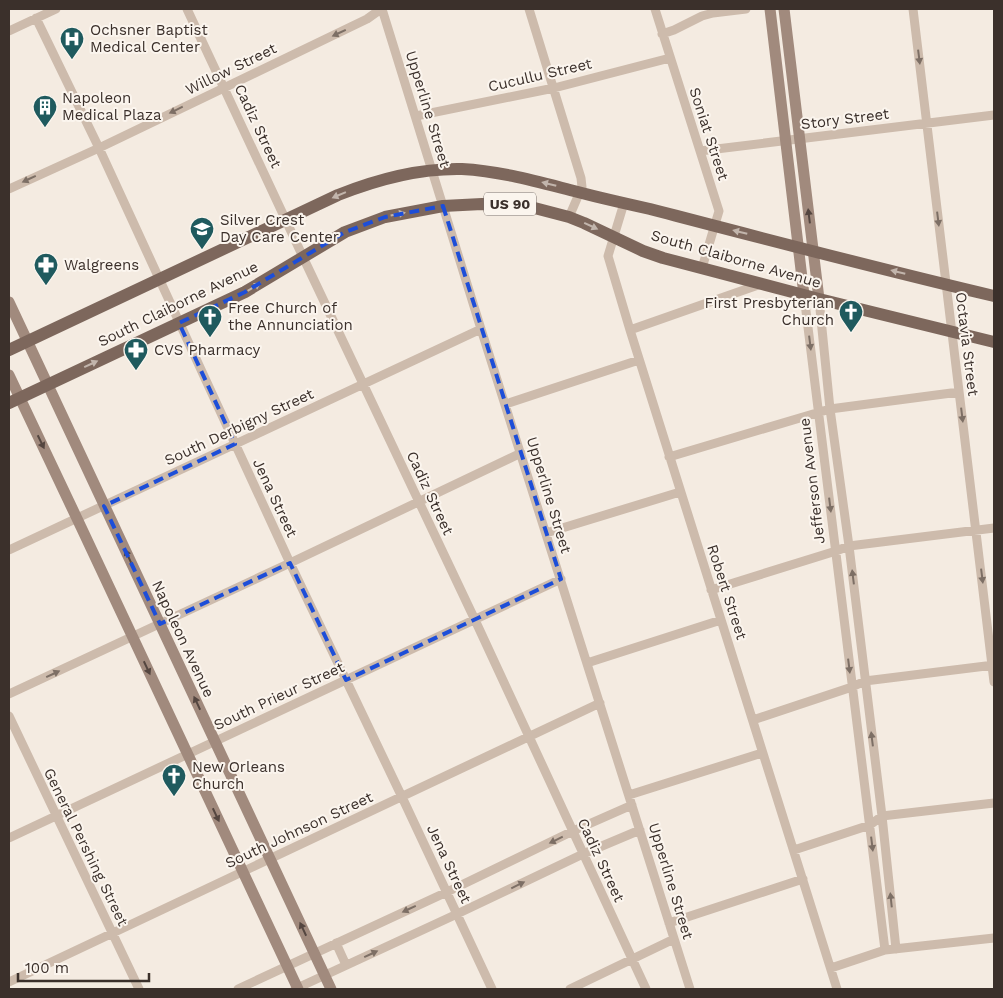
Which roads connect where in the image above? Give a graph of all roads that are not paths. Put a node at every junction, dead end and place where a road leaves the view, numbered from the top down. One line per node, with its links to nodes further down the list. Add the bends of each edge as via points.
1 (56, 9): 10 (street)
2 (187, 9): 14 (street, Cadiz Street)
3 (382, 9): 14 (street, Willow Street, one-way to 14); 17 (street, Upperline Street)
4 (530, 9): 15 (street)
5 (655, 9): 12 (street, Soniat Street)
6 (746, 9): 12 (street, via 702,16)
7 (770, 9): 20 (main road, Jefferson Avenue)
8 (784, 9): 19 (main road, Jefferson Avenue)
9 (913, 9): 18 (street, Octavia Street, one-way to 18)
10 (36, 18): 11 (street); 21 (street, Jena Street)
11 (9, 31)
12 (662, 34): 13 (street, Soniat Street)
13 (670, 58): 15 (street, Cucullu Street); 22 (street, Soniat Street)
14 (224, 87): 21 (street, Willow Street, one-way to 21); 29 (street, Cadiz Street)
15 (554, 88): 17 (street, Cucullu Street); 25 (street, via 581,178)
16 (994, 115): 18 (street, Story Street)
17 (416, 116): 23 (street, Upperline Street)
18 (927, 123): 19 (street, Story Street); 38 (street, Octavia Street, one-way to 38)
19 (800, 138): 20 (street, Story Street); 33 (main road, Jefferson Avenue, one-way to 19)
20 (785, 140): 22 (street, Story Street); 32 (main road, Jefferson Avenue)
21 (99, 148): 24 (street, Willow Street, one-way to 24); 36 (street, Jena Street)
22 (700, 151): 30 (street, Soniat Street, via 719,211)
23 (433, 170): 25 (main road, South Claiborne Avenue / US 90, one-way to 23, via 484,171); 27 (street, Upperline Street); 29 (main road, South Claiborne Avenue / US 90, one-way to 29, via 365,184)
24 (9, 189)
25 (580, 192): 26 (main road, South Claiborne Avenue / US 90); 28 (street)
26 (624, 203): 30 (main road, South Claiborne Avenue / US 90); 31 (street, Robert Street)
27 (443, 206): 28 (main road, South Claiborne Avenue / US 90, via 523,205); 34 (main road, South Claiborne Avenue / US 90, one-way to 27, via 346,232 385,217); 44 (street, Upperline Street)
28 (569, 217): 31 (main road, South Claiborne Avenue / US 90, one-way to 31)
29 (286, 219): 34 (street, Cadiz Street); 36 (main road, South Claiborne Avenue / US 90)
30 (714, 226): 32 (main road, South Claiborne Avenue / US 90, one-way to 30); 35 (street, Soniat Street)
31 (614, 237): 35 (main road, South Claiborne Avenue / US 90, via 643,251); 45 (street, Robert Street, via 608,256)
32 (798, 247): 33 (main road, South Claiborne Avenue / US 90); 39 (main road, Jefferson Avenue)
33 (814, 251): 38 (main road, South Claiborne Avenue / US 90, one-way to 33); 41 (main road, Jefferson Avenue)
34 (303, 257): 43 (main road, South Claiborne Avenue / US 90, one-way to 34, via 245,292); 52 (street, Cadiz Street)
35 (702, 268): 37 (main road, South Claiborne Avenue / US 90)
36 (159, 280): 43 (street, Jena Street); 47 (main road, South Claiborne Avenue / US 90)
37 (761, 284): 39 (main road, South Claiborne Avenue / US 90); 45 (street)
38 (945, 284): 40 (main road, South Claiborne Avenue / US 90); 46 (street, Octavia Street)
39 (804, 295): 41 (main road, South Claiborne Avenue / US 90); 58 (street, Jefferson Avenue, one-way to 58)
40 (994, 296)
41 (819, 299): 46 (main road, South Claiborne Avenue / US 90); 57 (street, Jefferson Avenue)
42 (9, 302): 47 (main road, Napoleon Avenue)
43 (179, 323): 53 (main road, South Claiborne Avenue / US 90, one-way to 43); 59 (street, Jena Street)
44 (481, 329): 52 (street, South Derbigny Street); 56 (street, Upperline Street)
45 (630, 330): 50 (street, Robert Street)
46 (952, 332): 48 (main road, South Claiborne Avenue / US 90); 54 (street, Octavia Street)
47 (27, 341): 49 (main road, South Claiborne Avenue / US 90); 53 (main road, Napoleon Avenue)
48 (994, 342)
49 (9, 350)
50 (639, 360): 56 (street); 61 (street, Robert Street)
51 (9, 375): 55 (main road)
52 (363, 384): 59 (street, South Derbigny Street); 63 (street, Cadiz Street)
53 (47, 385): 55 (main road, South Claiborne Avenue / US 90); 64 (main road, Napoleon Avenue)
54 (959, 392): 57 (street); 67 (street, Octavia Street, one-way to 67)
55 (14, 400): 65 (main road, one-way to 65)
56 (506, 404): 60 (street, Upperline Street)
57 (830, 409): 58 (street); 69 (street, Jefferson Avenue)
58 (819, 413): 61 (street); 71 (street, Jefferson Avenue, one-way to 71)
59 (235, 444): 64 (street, South Derbigny Street); 72 (street, Jena Street)
60 (521, 453): 63 (street); 68 (street, Upperline Street)
61 (669, 457): 62 (street, Robert Street)
62 (680, 492): 68 (street); 74 (street, Robert Street)
63 (419, 501): 72 (street); 75 (street, Cadiz Street)
64 (104, 506): 65 (street, South Derbigny Street); 77 (main road, Napoleon Avenue, one-way to 64)
65 (77, 519): 70 (street, South Derbigny Street); 78 (main road)
66 (994, 528): 67 (street)
67 (977, 530): 69 (street); 80 (street, Octavia Street, one-way to 80)
68 (546, 533): 73 (street, Upperline Street)
69 (849, 546): 71 (street); 82 (street, Jefferson Avenue, one-way to 69)
70 (9, 550)
71 (836, 551): 74 (street); 84 (street, Jefferson Avenue, one-way to 84)
72 (290, 563): 77 (street); 81 (street, Jena Street)
73 (561, 579): 75 (street, South Prieur Street); 79 (street, Upperline Street)
74 (712, 590): 76 (street, Robert Street)
75 (475, 620): 81 (street, South Prieur Street); 89 (street, Cadiz Street)
76 (721, 620): 79 (street); 88 (street, Robert Street)
77 (160, 624): 78 (street); 90 (main road, Napoleon Avenue, one-way to 77)
78 (133, 637): 85 (street, one-way to 78); 92 (main road, one-way to 92)
79 (587, 663): 86 (street, Upperline Street)
80 (993, 665): 82 (street); 83 (street, Octavia Street)
81 (346, 680): 90 (street, South Prieur Street); 94 (street, Jena Street)
82 (865, 681): 84 (street); 98 (street, Jefferson Avenue, one-way to 82)
83 (994, 682)
84 (852, 687): 88 (street); 99 (street, Jefferson Avenue)
85 (9, 694)
86 (600, 703): 89 (street, South Johnson Street); 93 (street, Upperline Street)
87 (9, 716): 97 (street, General Pershing Street)
88 (752, 720): 91 (street, Robert Street)
89 (529, 736): 94 (street, South Johnson Street); 101 (street, Cadiz Street)
90 (215, 741): 92 (street, South Prieur Street); 105 (main road, Napoleon Avenue)
91 (762, 752): 93 (street); 103 (street, Robert Street)
92 (188, 754): 97 (street, South Prieur Street); 106 (main road, one-way to 106)
93 (629, 795): 96 (street, Upperline Street)
94 (402, 797): 105 (street, South Johnson Street); 108 (street, Jena Street)
95 (994, 803): 98 (street)
96 (632, 805): 100 (street, Upperline Street); 101 (street)
97 (56, 816): 102 (street, South Prieur Street); 111 (street, General Pershing Street)
98 (882, 816): 99 (street); 115 (street, Jefferson Avenue, one-way to 98)
99 (870, 825): 103 (street); 116 (street, Jefferson Avenue, one-way to 116)
100 (640, 830): 104 (street); 110 (street, Upperline Street)
101 (573, 831): 104 (street, Cadiz Street); 108 (street, one-way to 108)
102 (9, 838)
103 (794, 850): 107 (street, Robert Street)
104 (583, 854): 109 (street, one-way to 104); 118 (street, Cadiz Street)
105 (270, 859): 106 (street, South Johnson Street); 117 (main road, Napoleon Avenue, one-way to 105)
106 (243, 872): 111 (street, South Johnson Street); 119 (main road)
107 (803, 879): 110 (street); 121 (street, Robert Street)
108 (447, 892): 109 (street, Jena Street); 114 (street, one-way to 114)
109 (457, 914): 120 (street, one-way to 109); 128 (street, Jena Street)
110 (669, 923): 113 (street, Upperline Street)
111 (112, 933): 123 (street, South Johnson Street); 124 (street, General Pershing Street)
112 (994, 938): 115 (street)
113 (674, 939): 118 (street); 131 (street, Upperline Street)
114 (336, 943): 117 (street); 120 (street)
115 (896, 949): 116 (street)
116 (885, 950): 121 (street)
117 (314, 953): 119 (street); 122 (main road, Napoleon Avenue)
118 (632, 959): 129 (street); 130 (street, Cadiz Street)
119 (287, 966): 125 (street); 126 (main road)
120 (346, 966): 122 (street)
121 (831, 968): 132 (street, Robert Street)
122 (324, 975): 126 (street); 127 (main road, Napoleon Avenue)
123 (9, 982)
124 (138, 989)
125 (238, 989)
126 (297, 989)
127 (331, 989)
128 (492, 989)
129 (570, 989)
130 (646, 989)
131 (690, 989)
132 (837, 989)

